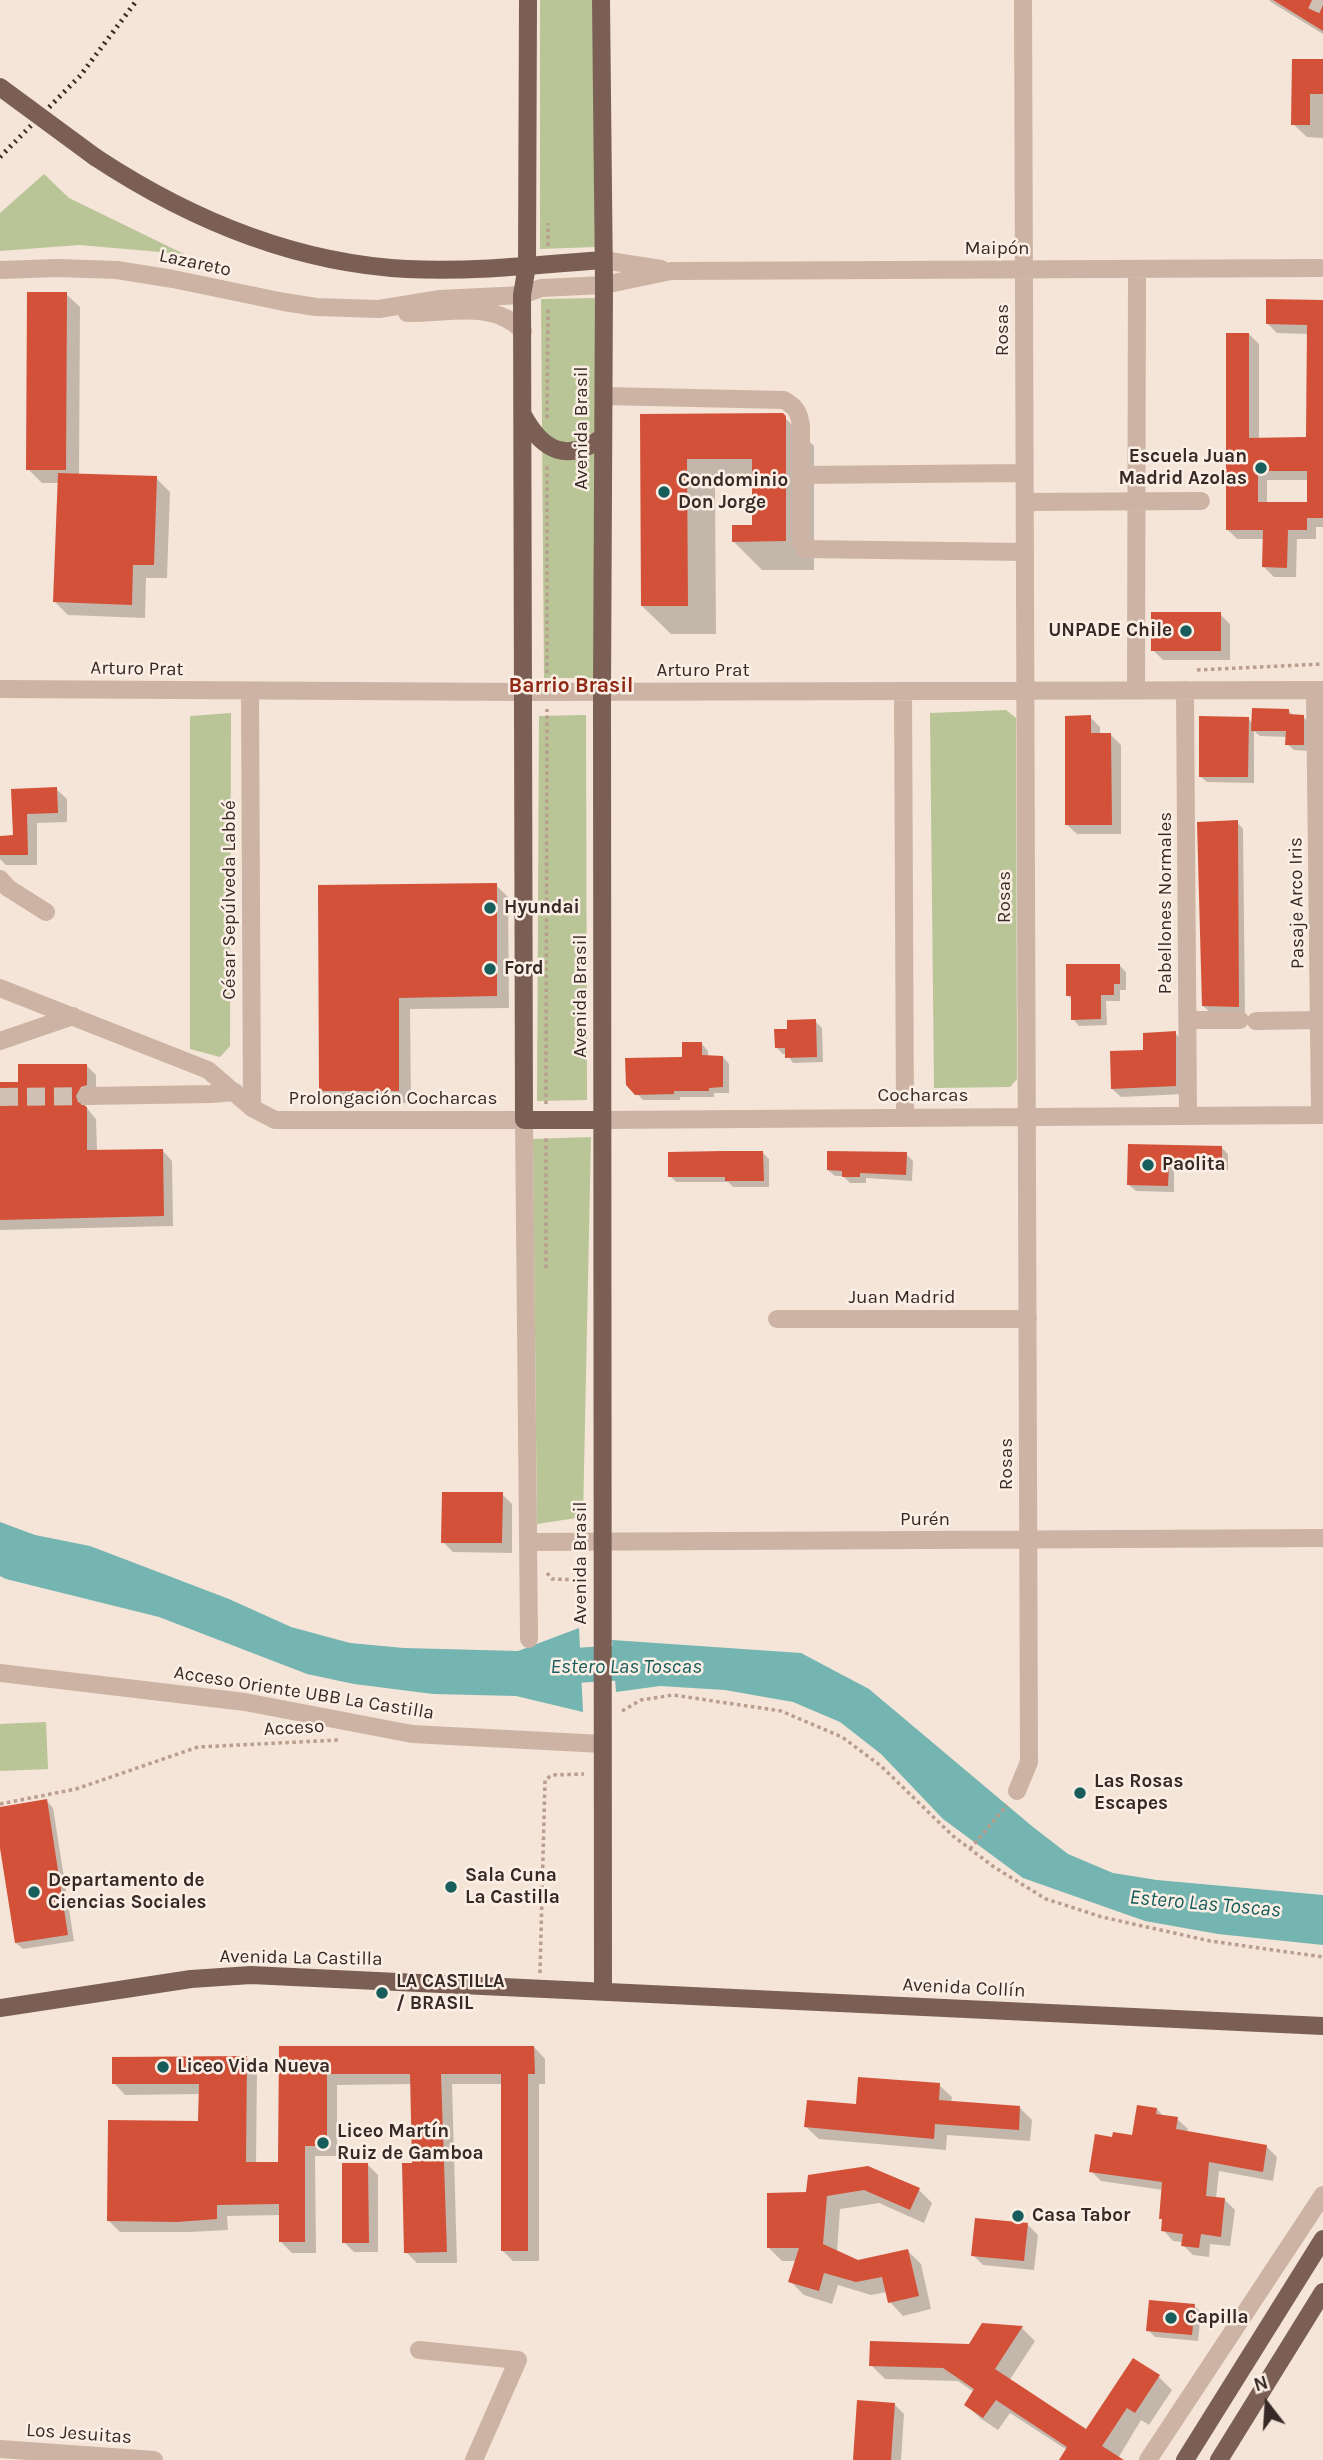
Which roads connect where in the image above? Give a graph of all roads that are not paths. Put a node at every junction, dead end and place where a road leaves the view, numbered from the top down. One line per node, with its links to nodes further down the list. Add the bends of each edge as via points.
1 (528, 0): 6 (main road)
2 (601, 0): 5 (main road, Avenida Brasil)
3 (1023, 0): 10 (street, Rosas)
4 (0, 87): 6 (main road, Maipón, bridge, via 155,195 234,231 332,260 404,268)
5 (603, 260): 6 (main road, Maipón); 11 (street, Maipón); 12 (main road, Avenida Brasil)
6 (527, 266): 13 (main road)
7 (1323, 268): 8 (street, Maipón)
8 (1137, 269): 10 (street, Maipón); 21 (street)
9 (0, 270): 14 (street, Lazareto, via 117,271 316,307)
10 (1024, 270): 11 (street, Maipón); 19 (street, Rosas)
11 (671, 271): 12 (street, Maipón)
12 (604, 285): 13 (street, Maipón, via 548,287); 16 (main road, Avenida Brasil)
13 (522, 295): 14 (street, Lazareto, via 453,298); 15 (main road)
14 (379, 309): 15 (street, Lazareto, via 417,314 493,312)
15 (523, 331): 17 (main road)
16 (603, 396): 18 (main road, Avenida Brasil); 20 (street, via 784,400 799,414)
17 (523, 415): 18 (main road, via 547,446 558,451 574,451); 32 (main road)
18 (603, 437): 33 (main road, Avenida Brasil)
19 (1024, 473): 20 (street); 23 (street, Rosas)
20 (801, 475): 24 (street, via 801,543 805,549)
21 (1137, 501): 22 (street); 23 (street); 26 (street)
22 (1201, 501)
23 (1025, 502): 24 (street, Rosas)
24 (1025, 552): 30 (street, Rosas)
25 (0, 689): 31 (street, Arturo Prat)
26 (1136, 690): 27 (street, Arturo Prat); 30 (street, Arturo Prat)
27 (1185, 690): 28 (street, Arturo Prat); 38 (street, Pabellones Normales)
28 (1319, 690): 39 (street, Pasaje Arco Iris)
29 (903, 691): 30 (street, Arturo Prat); 33 (street, Arturo Prat); 47 (street)
30 (1025, 691): 46 (street, Rosas)
31 (250, 692): 32 (street, Arturo Prat); 43 (street, César Sepúlveda Labbé)
32 (523, 692): 33 (street, Arturo Prat); 48 (main road)
33 (602, 692): 49 (main road, Avenida Brasil)
34 (0, 878): 35 (street)
35 (47, 912)
36 (2, 990): 37 (street, Prolongación Cocharcas)
37 (73, 1016): 40 (street); 41 (street, Prolongación Cocharcas, via 208,1070)
38 (1188, 1020): 39 (street); 44 (street, Pabellones Normales)
39 (1319, 1020): 45 (street, Pasaje Arco Iris)
40 (0, 1041)
41 (235, 1092): 42 (street); 43 (street, Prolongación Cocharcas)
42 (87, 1096)
43 (252, 1108): 48 (street, Prolongación Cocharcas, via 275,1120 289,1121)
44 (1188, 1115): 45 (street, Cocharcas); 46 (street, Cocharcas)
45 (1322, 1115)
46 (1027, 1116): 47 (street, Cocharcas); 51 (street, Rosas)
47 (905, 1117): 49 (street, Cocharcas)
48 (524, 1120): 49 (main road, Cocharcas); 54 (street)
49 (602, 1120): 55 (main road, Avenida Brasil)
50 (777, 1319): 51 (street, Juan Madrid)
51 (1028, 1319): 53 (street, Rosas)
52 (1323, 1538): 53 (street, Purén)
53 (1029, 1540): 55 (street, Purén); 59 (street, Rosas, via 1029,1762)
54 (537, 1542): 55 (street, Purén); 56 (street)
55 (603, 1542): 58 (main road, Avenida Brasil)
56 (529, 1639)
57 (0, 1674): 58 (street, Acceso Oriente UBB La Castilla, via 245,1702 412,1734)
58 (599, 1736): 60 (main road, Avenida Brasil)
59 (1014, 1795)
60 (603, 1991): 61 (main road, Avenida La Castilla, via 223,1976); 62 (main road, Avenida Collín)
61 (0, 2008)
62 (1323, 2026)
63 (1323, 2195): 70 (street)
64 (1323, 2239): 71 (main road)
65 (1323, 2292): 72 (main road)
66 (419, 2350): 69 (street, via 518,2360)
67 (0, 2449): 68 (street, Los Jesuitas)
68 (154, 2460)
69 (474, 2460)
70 (1148, 2460)
71 (1185, 2460)
72 (1219, 2460)

